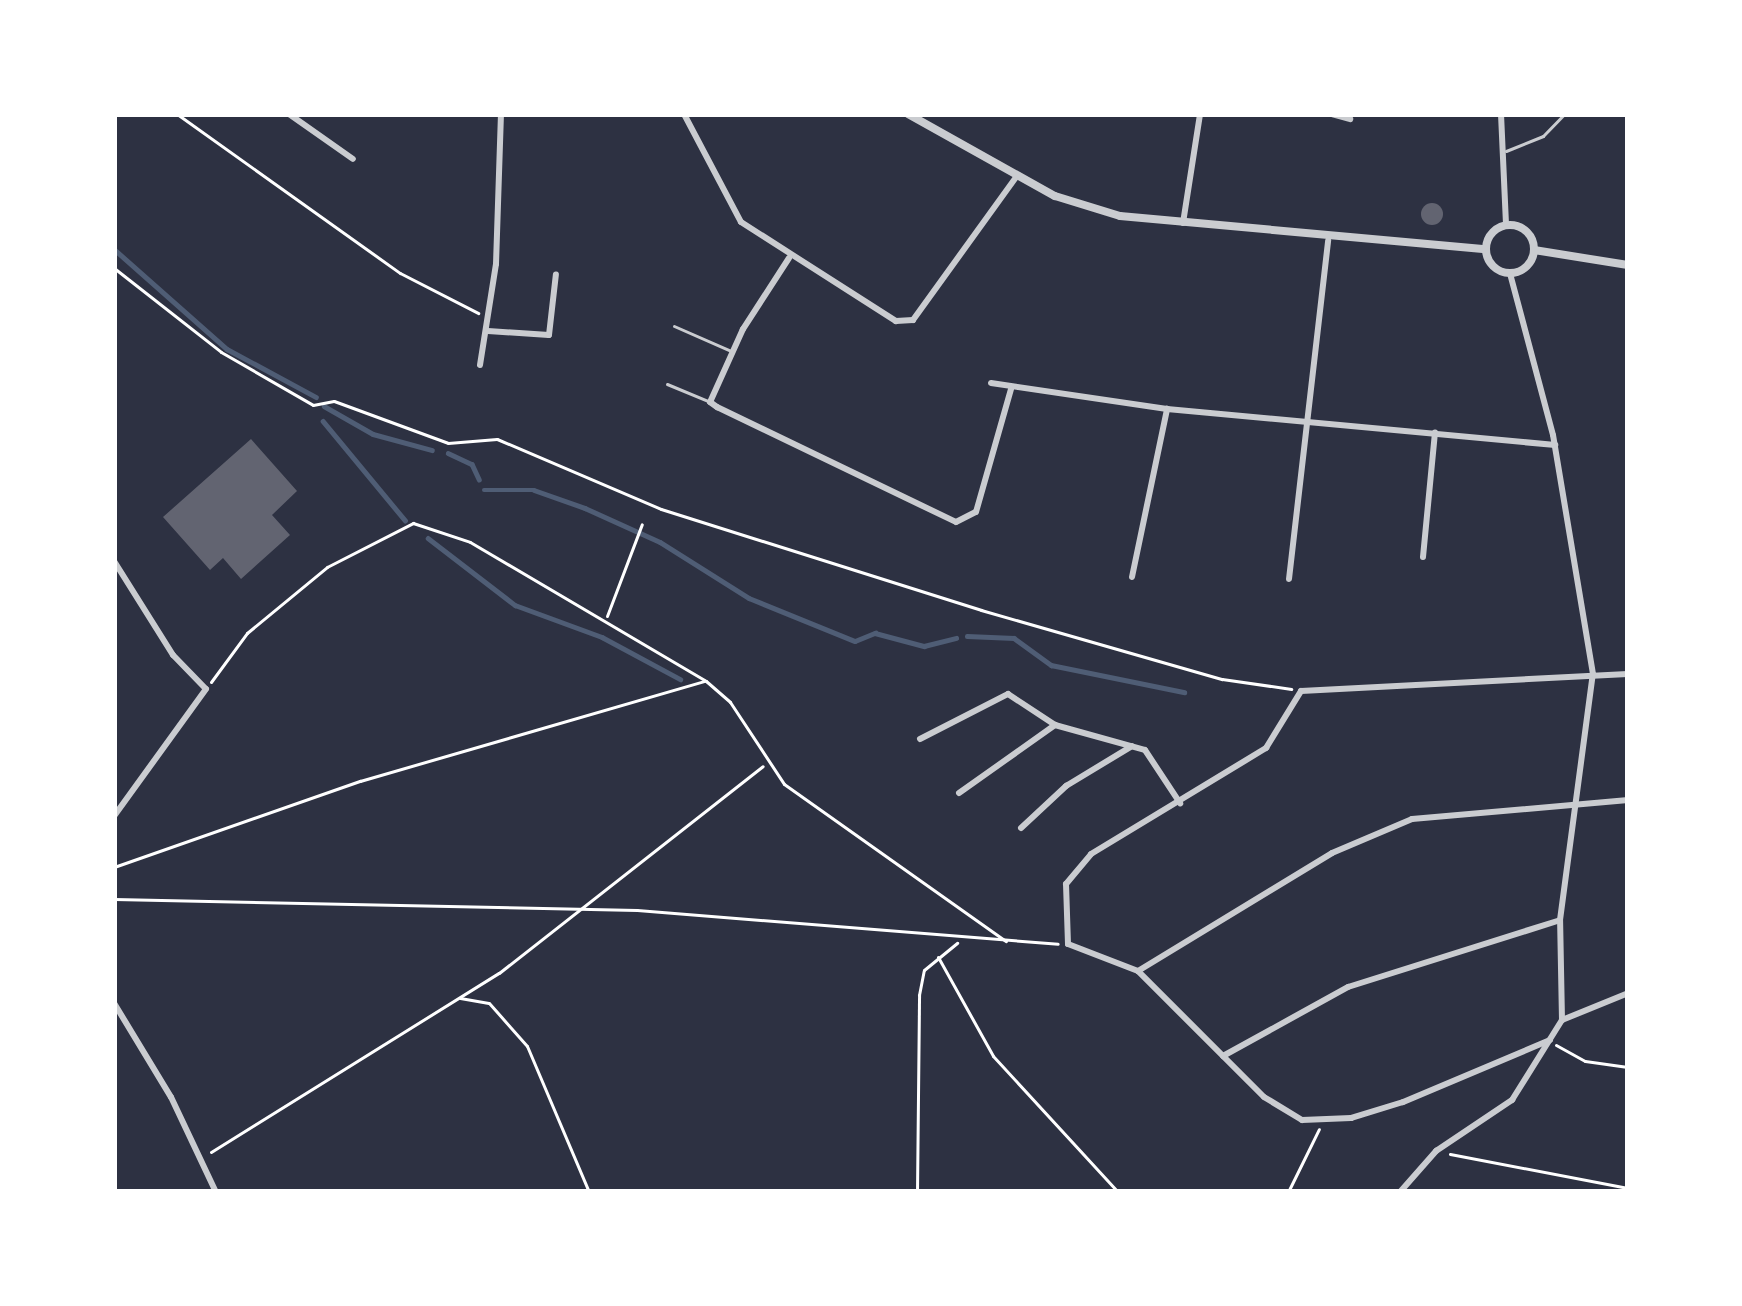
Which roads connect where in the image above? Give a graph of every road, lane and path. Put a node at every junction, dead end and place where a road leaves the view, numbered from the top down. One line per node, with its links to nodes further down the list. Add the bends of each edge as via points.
1 (177, 114): 24 (path, via 400,273)
2 (289, 114): 12 (street)
3 (501, 114): 24 (street)
4 (684, 114): 19 (street, via 741,222)
5 (908, 114): 13 (street)
6 (1200, 114): 14 (street)
7 (1332, 114): 10 (street)
8 (1501, 114): 11 (street)
9 (1564, 114): 11 (lane, via 1543,136)
10 (1350, 119)
11 (1506, 151): 15 (street)
12 (353, 159)
13 (1017, 176): 14 (street, via 1095,210); 19 (street, via 913,320 896,321)
14 (1183, 225): 16 (street)
15 (1506, 226): 17 (street); 18 (street, via 1524,230)
16 (1328, 240): 17 (street); 34 (street)
17 (1486, 249): 22 (street, via 1496,268)
18 (1534, 250): 20 (street); 22 (street, via 1524,268)
19 (789, 258): 27 (street)
20 (1628, 265)
21 (114, 268): 47 (path, via 221,352 313,405 334,401 448,443 497,439 661,508 981,610 1222,679)
22 (1510, 273): 36 (street)
23 (556, 274): 26 (street, via 549,335)
24 (490, 321): 26 (street)
25 (674, 326): 27 (lane)
26 (488, 331): 28 (street)
27 (733, 351): 32 (street)
28 (480, 365)
29 (991, 383): 31 (street)
30 (667, 384): 32 (lane)
31 (1011, 389): 32 (street, via 976,512 956,522); 33 (street)
32 (710, 402)
33 (1168, 410): 34 (street); 40 (street)
34 (1305, 420): 35 (street); 41 (street)
35 (1435, 433): 36 (street); 38 (street)
36 (1555, 445): 43 (street)
37 (640, 525): 42 (path)
38 (1423, 557)
39 (114, 562): 46 (street, via 173,655)
40 (1132, 577)
41 (1289, 579)
42 (605, 619): 45 (path); 46 (path, via 470,542 413,524 346,555 286,599)
43 (1593, 674): 44 (street); 47 (street); 53 (street)
44 (1628, 674)
45 (706, 681): 51 (path, via 752,732); 58 (path, via 360,781)
46 (206, 688): 56 (street)
47 (1301, 692): 55 (street, via 1266,748)
48 (1055, 725): 49 (street, via 1008,694); 50 (street); 52 (street)
49 (920, 739)
50 (1132, 746): 55 (street, via 1155,760); 57 (street, via 1066,786)
51 (764, 765): 60 (path); 62 (path)
52 (959, 793)
53 (1577, 800): 54 (street); 61 (street); 66 (street, via 1460,809 1372,834)
54 (1628, 800)
55 (1180, 803): 66 (street, via 1076,868 1063,902 1068,944)
56 (114, 816)
57 (1021, 828)
58 (114, 867)
59 (114, 899): 60 (path)
60 (584, 908): 63 (path); 68 (path)
61 (1560, 920): 70 (street); 72 (street, via 1348,987)
62 (1006, 941): 63 (path); 64 (path)
63 (958, 942): 65 (path)
64 (1049, 944)
65 (938, 957): 80 (path, via 924,970 919,995); 81 (path, via 994,1056)
66 (1138, 971): 72 (street)
67 (1628, 993): 70 (street)
68 (458, 998): 76 (path); 79 (path, via 489,1003 527,1046)
69 (114, 1004): 76 (street)
70 (1562, 1020): 71 (street)
71 (1550, 1040): 73 (path, via 1585,1061); 74 (street, via 1403,1102); 75 (street, via 1512,1100)
72 (1223, 1056): 74 (street, via 1283,1113)
73 (1628, 1067)
74 (1322, 1122): 82 (path)
75 (1436, 1151): 77 (path); 83 (street)
76 (202, 1157): 78 (street)
77 (1628, 1188)
78 (216, 1192)
79 (589, 1192)
80 (917, 1192)
81 (1118, 1192)
82 (1288, 1192)
83 (1400, 1192)

